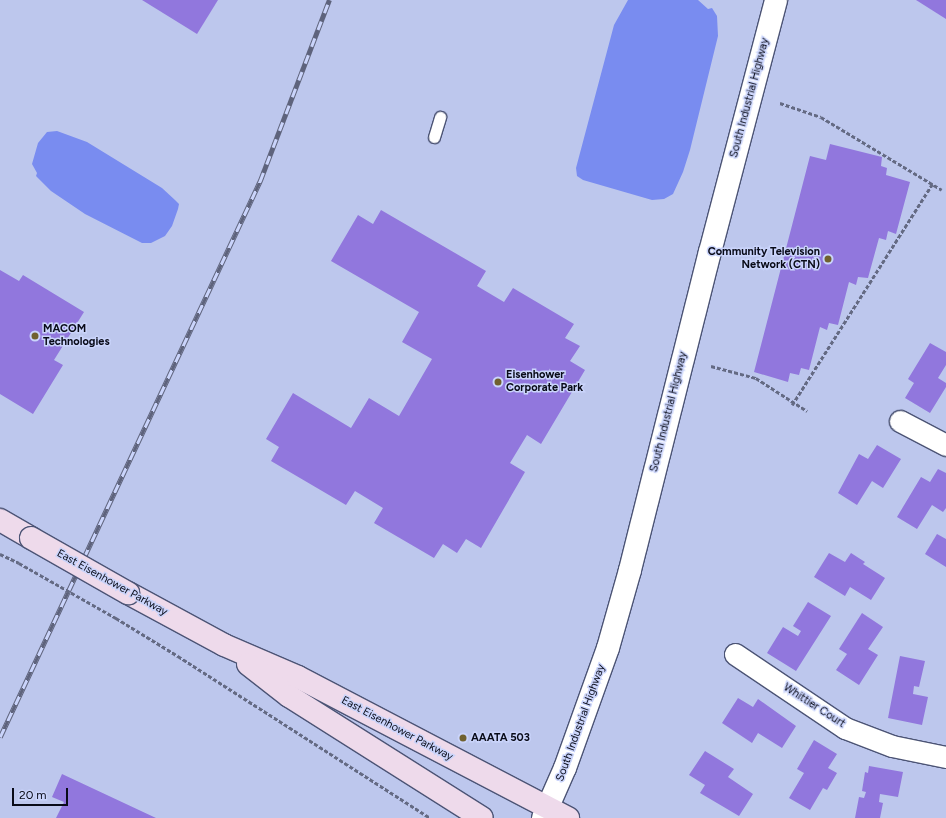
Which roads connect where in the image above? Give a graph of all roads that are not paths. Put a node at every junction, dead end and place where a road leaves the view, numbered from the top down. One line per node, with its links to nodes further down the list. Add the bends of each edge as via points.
1 (776, 0): 10 (street, South Industrial Highway, via 628,578 605,656 566,768)
2 (440, 117): 3 (lane)
3 (434, 137)
4 (900, 421): 5 (street)
5 (946, 445)
6 (0, 520): 7 (main road, East Eisenhower Parkway, bridge)
7 (224, 645): 10 (main road, East Eisenhower Parkway, via 298,677); 11 (main road, East Eisenhower Parkway, via 289,696)
8 (735, 654): 9 (street, Whittier Court, via 846,728 892,746)
9 (946, 757)
10 (545, 813): 12 (main road, East Eisenhower Parkway)
11 (482, 818)
12 (568, 818)

